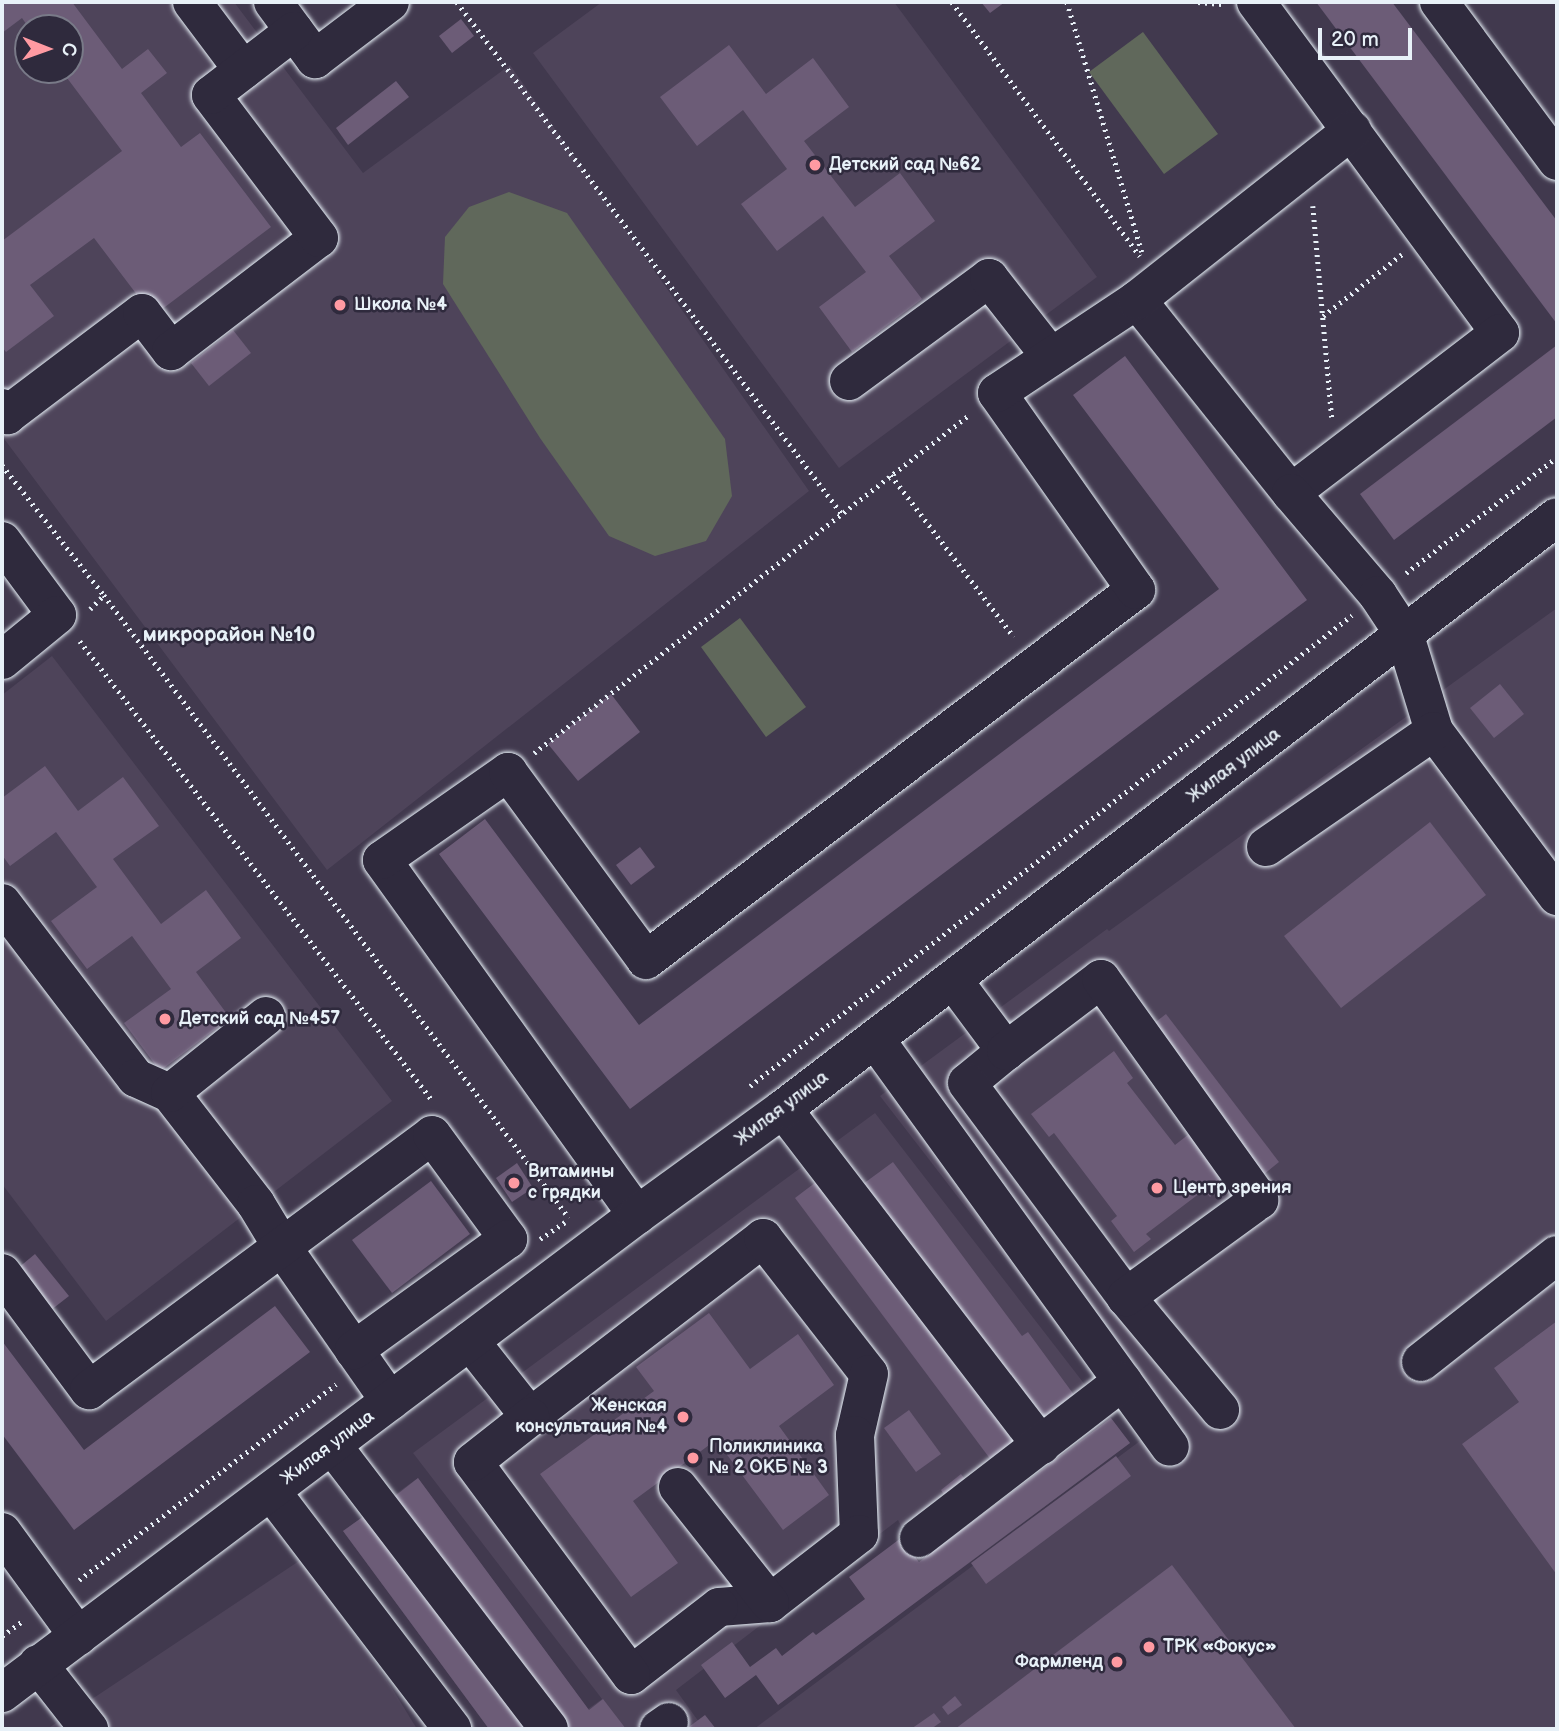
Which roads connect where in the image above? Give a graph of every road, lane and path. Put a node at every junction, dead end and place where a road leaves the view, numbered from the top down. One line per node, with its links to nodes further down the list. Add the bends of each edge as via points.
1 (192, 2): 9 (street)
2 (390, 2): 8 (street, via 315,59)
3 (457, 2): 25 (path)
4 (951, 2): 5 (path, via 1145,264)
5 (1067, 2)
6 (1256, 2): 10 (street)
7 (1439, 2): 11 (street)
8 (284, 16): 9 (street)
9 (243, 70): 19 (street, via 211,94 319,238 171,351 142,313 7,415)
10 (1352, 130): 12 (street); 13 (street)
11 (1557, 161)
12 (1309, 164): 14 (street); 15 (path)
13 (1427, 234): 15 (path); 21 (street, via 1500,333)
14 (1137, 300): 16 (street); 24 (street)
15 (1322, 316): 21 (path)
16 (1051, 357): 17 (street, via 989,278); 18 (street)
17 (849, 381)
18 (998, 393): 23 (path); 34 (street, via 1136,590)
19 (2, 408)
20 (1557, 457): 29 (path)
21 (1335, 459): 24 (street)
22 (2, 465): 28 (path)
23 (891, 475): 25 (path); 34 (path)
24 (1291, 494): 29 (street)
25 (842, 514): 36 (path)
26 (1557, 517): 31 (street, Жилая улица)
27 (2, 541): 33 (street, via 57,615)
28 (104, 595): 30 (path); 49 (path)
29 (1378, 595): 31 (street); 44 (path)
30 (87, 612)
31 (1405, 636): 35 (street); 40 (street, Жилая улица)
32 (78, 639): 47 (path, via 432,1099)
33 (2, 660)
34 (1036, 666): 36 (street, via 646,960)
35 (1434, 731): 37 (street); 38 (street)
36 (508, 772): 48 (street, via 382,860)
37 (1266, 846)
38 (1557, 896)
39 (2, 903): 45 (street, via 136,1078)
40 (953, 980): 42 (street, Жилая улица); 43 (street)
41 (266, 1016): 45 (street)
42 (875, 1039): 46 (street, Жилая улица); 58 (street)
43 (1006, 1051): 54 (street, via 967,1083); 54 (street, via 1101,979 1259,1200)
44 (747, 1088)
45 (170, 1093): 50 (street, via 256,1203)
46 (783, 1109): 48 (street, Жилая улица); 63 (street)
47 (432, 1135): 50 (street); 56 (street, via 508,1239)
48 (625, 1201): 49 (path); 55 (street, Жилая улица)
49 (569, 1218): 51 (path)
50 (282, 1247): 53 (street, via 89,1390); 56 (street)
51 (529, 1247)
52 (1557, 1255): 57 (street)
53 (2, 1273)
54 (1126, 1297): 60 (street)
55 (470, 1341): 59 (street, Жилая улица); 61 (street)
56 (359, 1357): 59 (street); 69 (path)
57 (1421, 1362)
58 (1123, 1381): 63 (street); 64 (street)
59 (390, 1401): 62 (street, Жилая улица)
60 (1220, 1409)
61 (530, 1418): 70 (street, via 473,1462 631,1675 719,1607); 70 (street, via 763,1238 869,1374 855,1435 859,1534)
62 (332, 1445): 66 (street, Жилая улица); 77 (street)
63 (1041, 1445): 68 (street)
64 (1170, 1447)
65 (678, 1487): 70 (street)
66 (271, 1491): 72 (street, Жилая улица); 76 (street)
67 (2, 1532): 69 (street)
68 (919, 1538)
69 (51, 1601): 71 (path); 72 (street)
70 (770, 1603)
71 (2, 1636)
72 (78, 1636): 73 (street, Жилая улица)
73 (38, 1664): 74 (street, Жилая улица); 75 (street)
74 (2, 1693)
75 (89, 1729)
76 (452, 1729)
77 (549, 1729)

